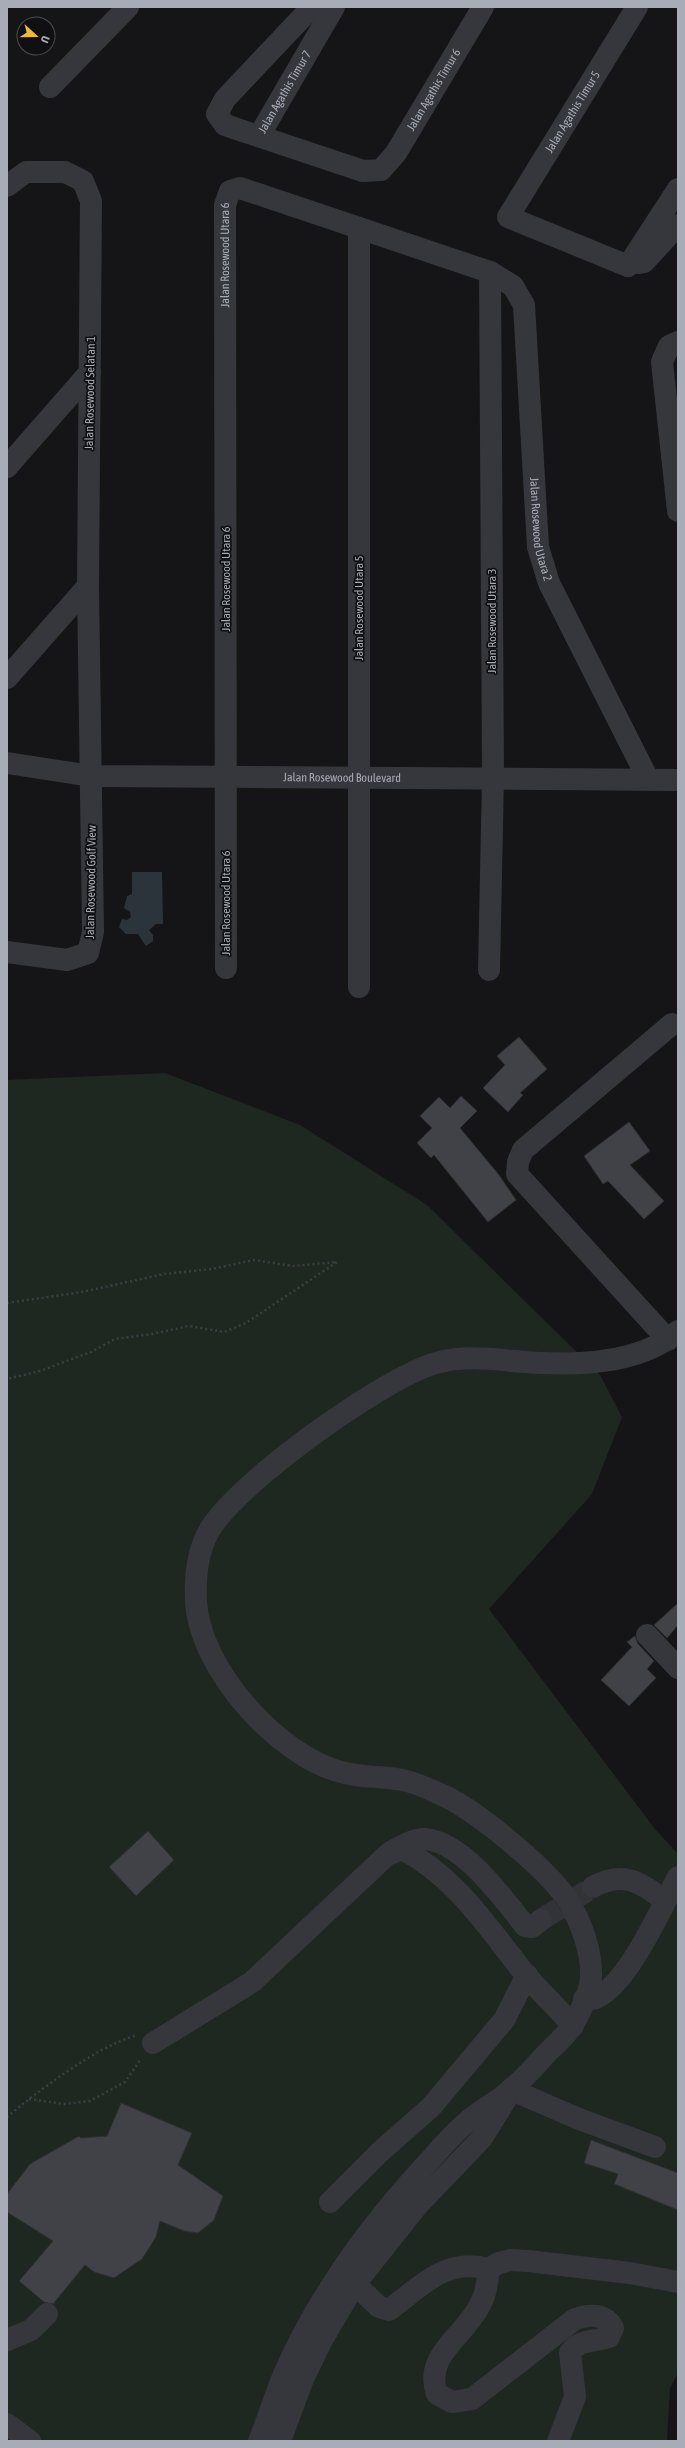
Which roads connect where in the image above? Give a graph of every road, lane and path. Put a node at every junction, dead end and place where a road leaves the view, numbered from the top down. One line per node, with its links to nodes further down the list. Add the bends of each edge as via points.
1 (128, 7): 6 (street)
2 (312, 7): 7 (street, Jalan Agathis Timur 7, via 225,100 217,114 226,125)
3 (334, 7): 7 (street, Jalan Agathis Timur 7)
4 (483, 7): 7 (street, Jalan Agathis Timur 6, via 396,152 381,170 363,171)
5 (637, 7): 13 (street, Jalan Agathis Timur 5, via 508,217)
6 (50, 87)
7 (259, 136)
8 (7, 186): 16 (street, Jalan Rosewood Selatan 1, via 26,172 65,172 83,181 92,201)
9 (678, 189): 13 (street)
10 (230, 191): 12 (street, Jalan Rosewood Utara 2, via 240,188); 23 (street, Jalan Rosewood Utara 6, via 225,205)
11 (678, 225): 13 (street, via 644,262)
12 (359, 228): 14 (street, Jalan Rosewood Utara 2); 24 (street, Jalan Rosewood Utara 5)
13 (628, 266)
14 (490, 272): 25 (street, Jalan Rosewood Utara 3); 26 (street, Jalan Rosewood Utara 2, via 513,286 524,305 538,547 549,583)
15 (678, 342): 18 (street, via 669,346 662,362)
16 (90, 372): 17 (street); 19 (street, Jalan Rosewood Selatan 1)
17 (7, 467)
18 (678, 511)
19 (88, 586): 20 (street); 22 (street, Jalan Rosewood Selatan 1)
20 (7, 678)
21 (7, 763): 22 (street, Jalan Rosewood Boulevard)
22 (91, 776): 23 (street, Jalan Rosewood Boulevard); 28 (street, Jalan Rosewood Golf View, via 93,932 88,953 67,960)
23 (226, 776): 24 (street, Jalan Rosewood Boulevard); 29 (street, Jalan Rosewood Utara 6)
24 (359, 776): 25 (street, Jalan Rosewood Boulevard); 31 (street, Jalan Rosewood Utara 5)
25 (493, 777): 26 (street, Jalan Rosewood Boulevard); 30 (street, Jalan Rosewood Utara 3)
26 (648, 779): 27 (street, Jalan Rosewood Boulevard)
27 (678, 780)
28 (7, 952)
29 (226, 968)
30 (489, 970)
31 (359, 987)
32 (672, 1024): 34 (street, via 523,1150 517,1174)
33 (7, 1303): 35 (path, via 82,1292 164,1274 212,1269 254,1260 293,1266 337,1262 246,1323 224,1332 189,1326 115,1339 91,1352 40,1371)
34 (673, 1336): 44 (street, via 635,1354 596,1362 544,1363 475,1358 436,1363 395,1380 345,1412 275,1464 225,1508 207,1532 196,1568 196,1606 204,1643 226,1682 273,1734 306,1760 343,1773 405,1781 445,1796 487,1822 567,1900 588,1944 592,1982)
35 (7, 1379)
36 (647, 1635): 37 (street)
37 (678, 1668)
38 (387, 1855): 42 (street, via 409,1842 425,1839 446,1845 497,1890 525,1926 532,1927); 43 (street, via 402,1849 438,1871 465,1898); 46 (street, via 252,1982)
39 (678, 1877): 41 (street)
40 (593, 1887): 41 (street, via 606,1879 629,1879 647,1886)
41 (665, 1901): 44 (street, via 640,1949 616,1981 596,1998)
42 (541, 1920)
43 (527, 1975): 45 (street); 51 (street, via 504,2020 431,2107 381,2151)
44 (584, 1999): 45 (street)
45 (573, 2026): 47 (street)
46 (153, 2043): 48 (path, via 126,2082 90,2100 64,2104); 48 (path, via 152,2032 123,2039)
47 (512, 2090): 50 (street, via 579,2119); 54 (street, via 482,2138 417,2206); 57 (street, via 464,2124 366,2233 337,2274 312,2318)
48 (29, 2099): 49 (path)
49 (7, 2118)
50 (655, 2147)
51 (330, 2202)
52 (488, 2269): 53 (street, via 499,2263 522,2261 623,2272); 54 (street, via 466,2265 443,2271 389,2310 379,2307); 62 (street, via 488,2281 480,2306 437,2362 432,2375 437,2394 452,2402 472,2399 575,2319 599,2316 611,2324 612,2334 573,2347 570,2353 575,2397)
53 (678, 2282)
54 (355, 2284): 57 (street)
55 (47, 2314): 56 (street, via 31,2330)
56 (7, 2340)
57 (284, 2399): 60 (street); 61 (street)
58 (7, 2424): 59 (street)
59 (30, 2441)
60 (259, 2441)
61 (280, 2441)
62 (558, 2441)

